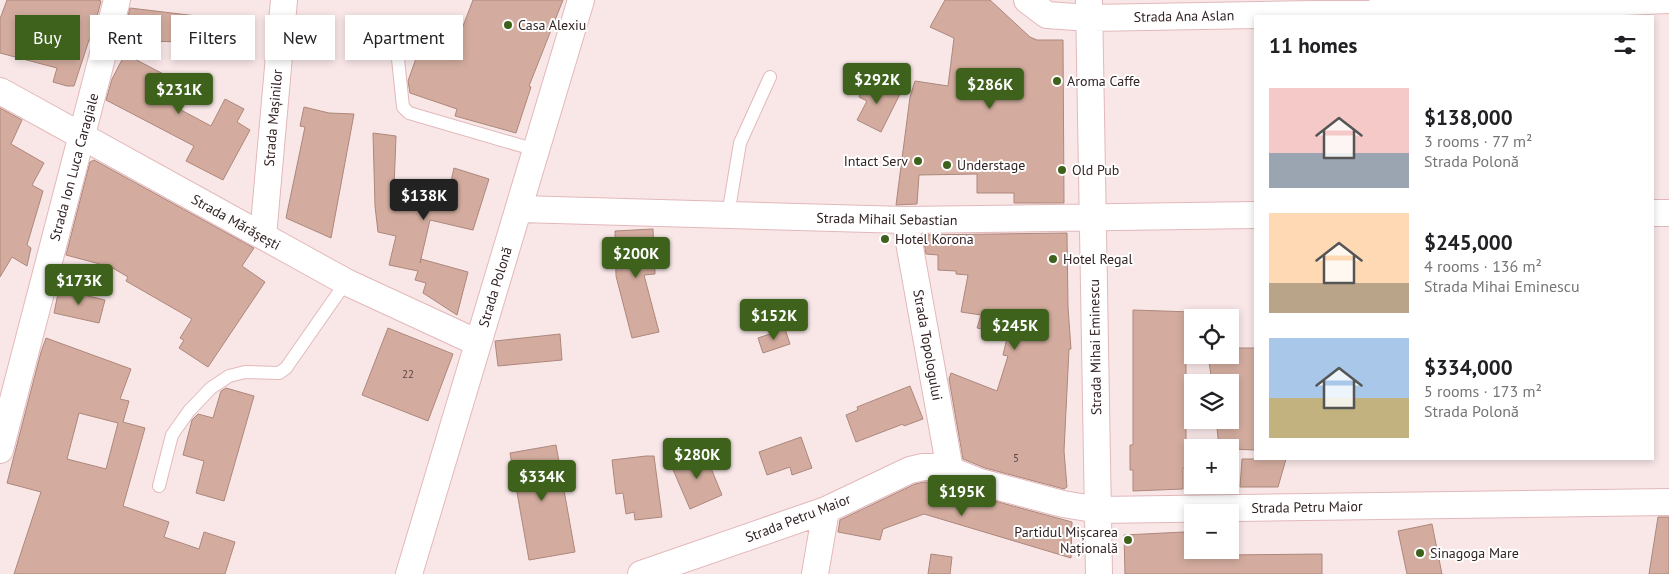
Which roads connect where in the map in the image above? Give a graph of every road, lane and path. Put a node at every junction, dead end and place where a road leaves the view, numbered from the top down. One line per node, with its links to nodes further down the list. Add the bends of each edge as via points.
1 (117, 0): 11 (street, Strada Ion Luca Caragiale)
2 (284, 0): 20 (street, Strada Mașinilor)
3 (581, 0): 12 (street, Strada Polonă)
4 (1027, 0): 7 (street, Strada Ana Aslan, via 1047,15)
5 (1668, 0): 6 (street, Strada Ana Aslan)
6 (1371, 7): 7 (street, Strada Ana Aslan)
7 (1090, 9): 18 (street, Strada Mihai Eminescu)
8 (398, 60): 12 (lane, via 403,107 409,113)
9 (770, 78): 16 (lane, via 740,142)
10 (0, 91): 11 (street, Strada Mărășești)
11 (82, 137): 20 (street, Strada Mărășești); 23 (street, Strada Ion Luca Caragiale)
12 (536, 150): 13 (street, Strada Polonă)
13 (520, 209): 16 (street, Strada Mihail Sebastian); 22 (street, Strada Polonă)
14 (1654, 213): 15 (street)
15 (1669, 213)
16 (728, 215): 19 (street, Strada Mihail Sebastian)
17 (1254, 215): 18 (street, Strada Mihail Sebastian)
18 (1093, 218): 19 (street, Strada Mihail Sebastian); 28 (street, Strada Mihai Eminescu)
19 (905, 220): 24 (street, Strada Topologului)
20 (262, 236): 21 (street, Strada Mărășești)
21 (346, 282): 22 (street, Strada Mărășești); 25 (lane, via 286,368 279,372 245,372 228,376 189,411 172,435)
22 (478, 343): 29 (street, Strada Polonă)
23 (0, 450)
24 (950, 470): 27 (street, Strada Petru Maior, via 930,466 910,470); 28 (street, Strada Petru Maior, via 980,482 1062,504)
25 (159, 486)
26 (1669, 502): 28 (street, Strada Petru Maior)
27 (826, 510): 30 (street, Strada Petru Maior); 31 (street)
28 (1099, 510): 32 (street, Strada Mihai Eminescu)
29 (409, 574)
30 (641, 574)
31 (815, 574)
32 (1100, 574)

